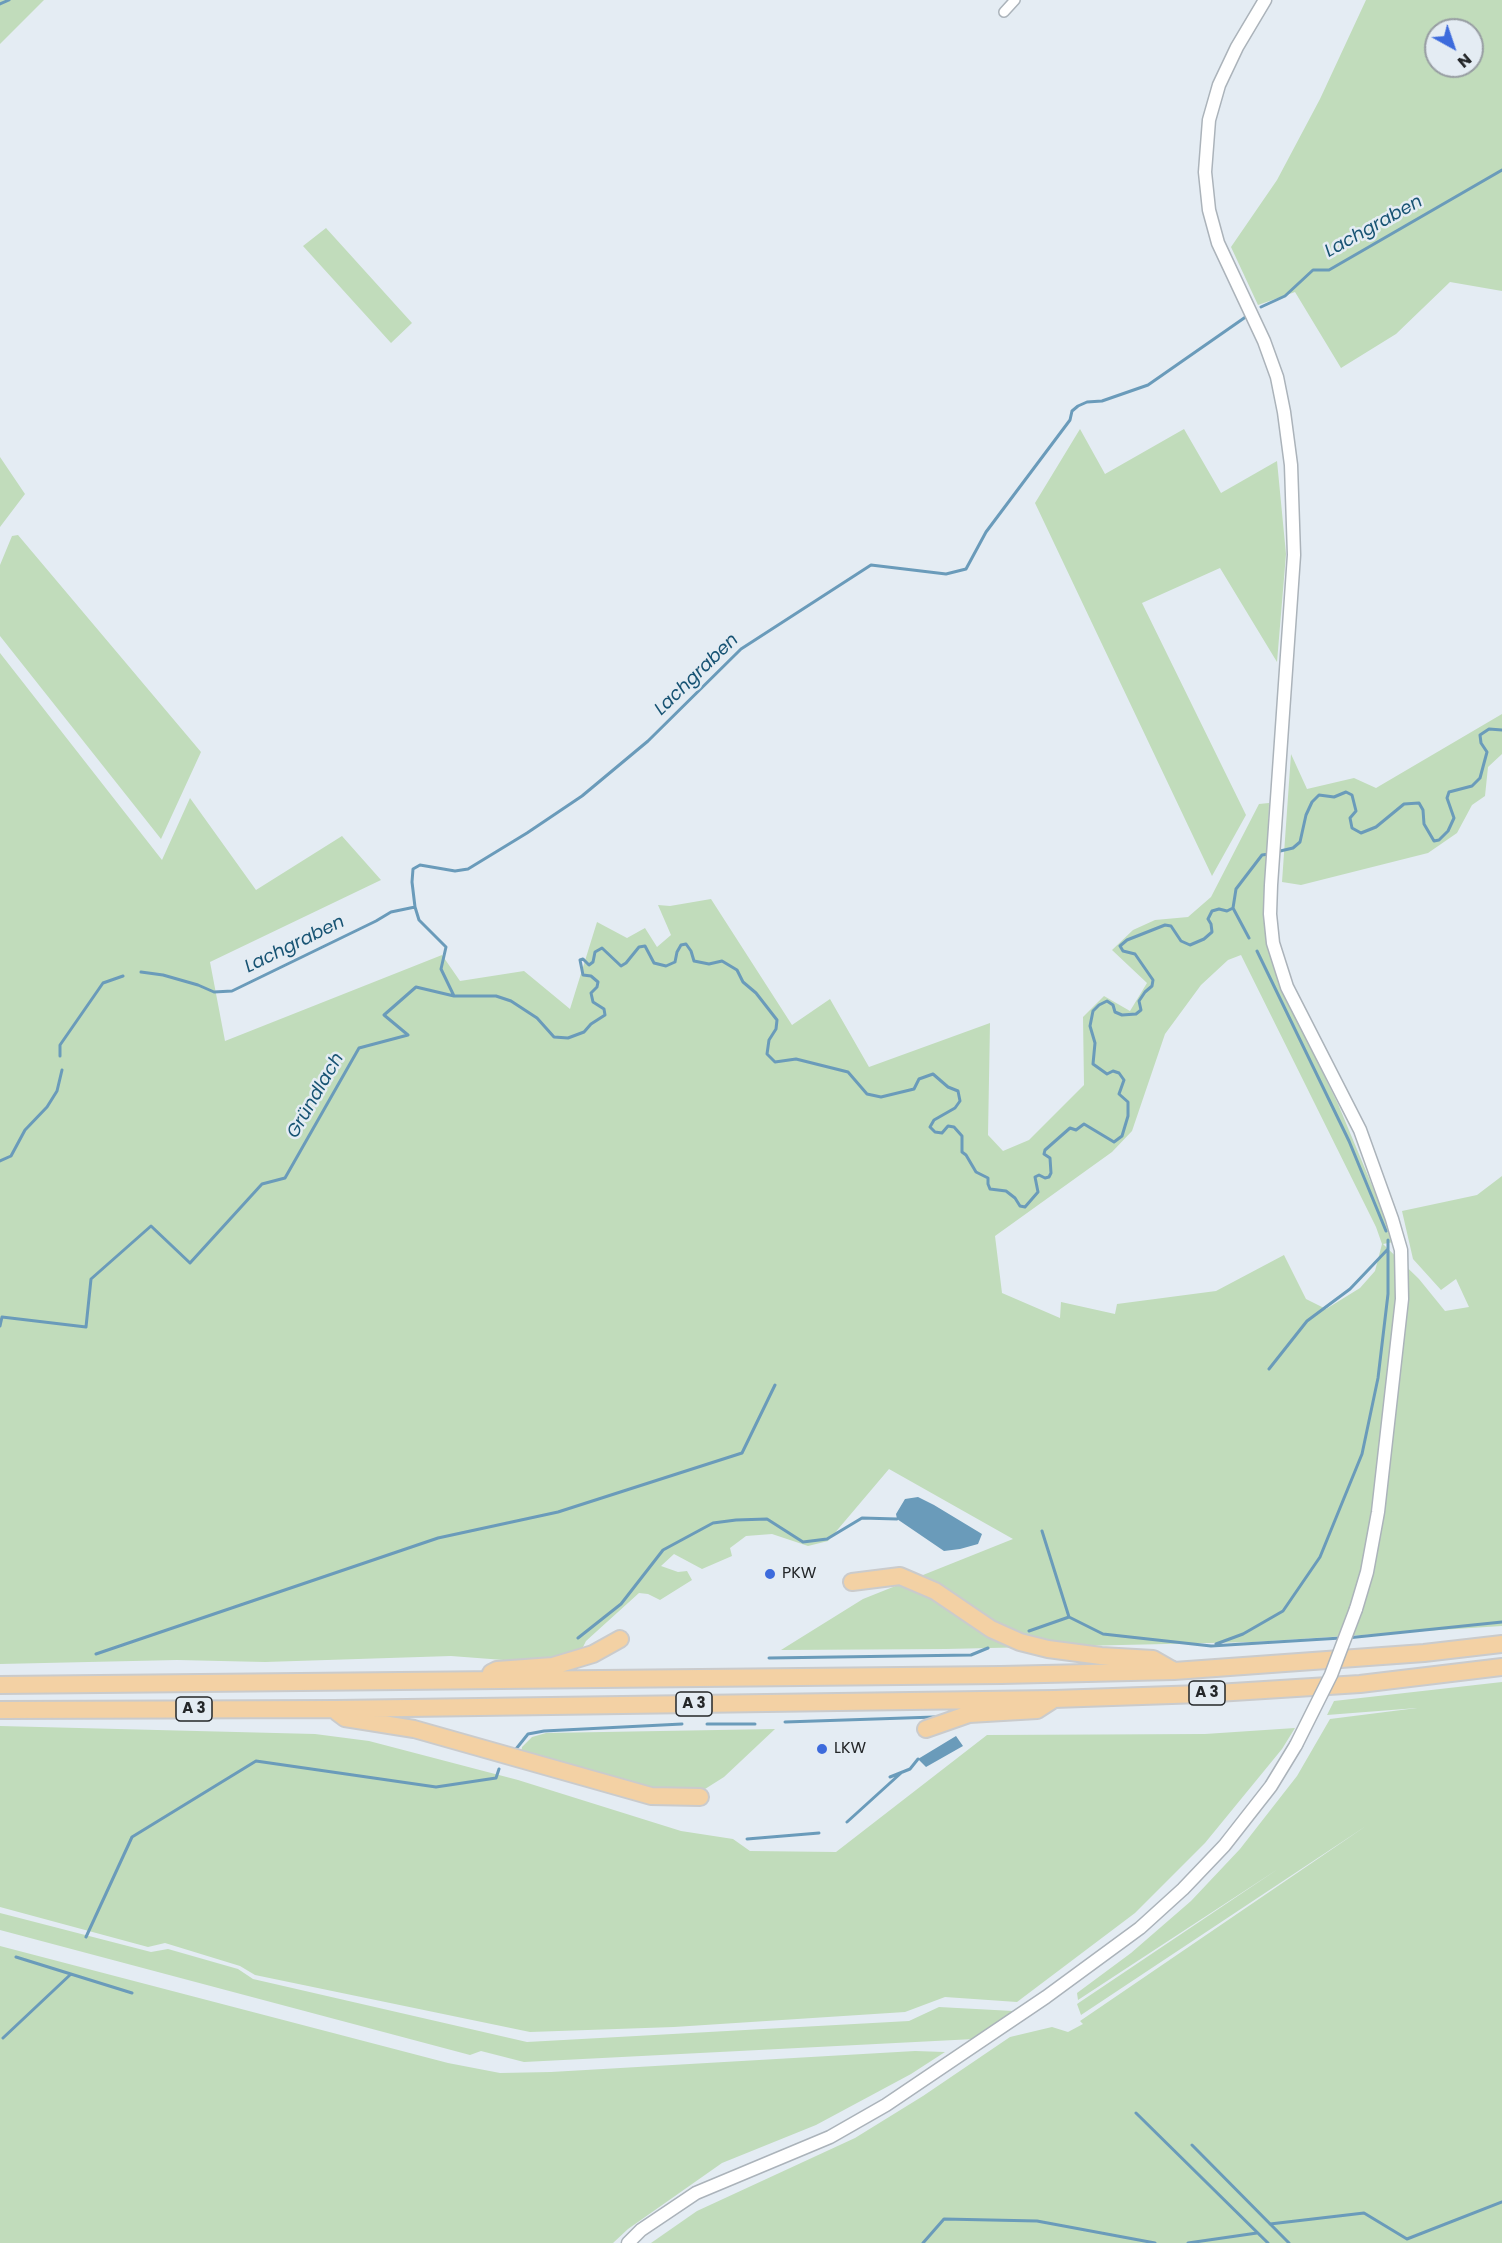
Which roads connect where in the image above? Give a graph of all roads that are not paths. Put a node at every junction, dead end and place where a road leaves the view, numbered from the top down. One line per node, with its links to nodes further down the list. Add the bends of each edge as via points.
1 (1015, 0): 3 (street)
2 (1265, 0): 16 (street, bridge, via 1219,85 1209,120 1205,163 1209,210 1218,243 1261,333 1277,377 1291,465 1293,575 1270,914 1277,962 1359,1130 1401,1250 1402,1299 1378,1512 1356,1609 1331,1675 1271,1786 1224,1846 1140,1928 886,2105 830,2138 696,2193)
3 (1004, 12)
4 (852, 1582): 8 (highway, via 900,1576 935,1591 991,1629 1020,1642 1101,1656 1153,1659)
5 (620, 1639): 9 (highway, via 578,1660 497,1670)
6 (1502, 1644): 8 (highway, A 3)
7 (1502, 1667): 11 (highway, A 3, via 1360,1684)
8 (1174, 1671): 9 (highway, A 3)
9 (477, 1681): 10 (highway, A 3)
10 (0, 1685)
11 (1054, 1699): 12 (highway, A 3); 14 (highway, via 1037,1710 969,1714)
12 (334, 1709): 13 (highway, A 3); 15 (highway, via 345,1718 414,1728 651,1796)
13 (0, 1710)
14 (926, 1729)
15 (700, 1797)
16 (628, 2243)

